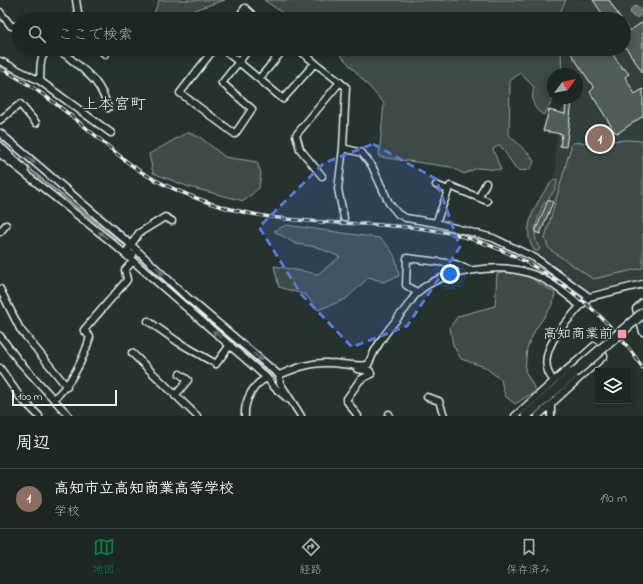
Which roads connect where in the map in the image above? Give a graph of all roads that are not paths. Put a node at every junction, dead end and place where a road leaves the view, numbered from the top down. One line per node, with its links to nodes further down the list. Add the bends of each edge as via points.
1 (76, 0): 3 (street)
2 (0, 12): 6 (street)
3 (78, 12)
4 (242, 12): 5 (street, via 245,8)
5 (249, 12)
6 (12, 26)
7 (43, 56): 18 (street)
8 (67, 56): 20 (street, via 93,78 103,91)
9 (209, 56): 15 (street, via 180,93 235,134 252,109 222,83)
10 (232, 56): 15 (street)
11 (244, 56): 15 (street)
12 (278, 56): 17 (street)
13 (306, 56): 16 (street)
14 (0, 61): 18 (street)
15 (239, 62): 17 (street)
16 (315, 63): 17 (street, via 283,99); 19 (street)
17 (260, 79)
18 (40, 81): 23 (street)
19 (340, 82): 26 (street, via 346,87); 28 (street, via 296,135 300,149)
20 (108, 108)
21 (0, 120): 22 (street, via 20,104)
22 (36, 123)
23 (111, 133)
24 (1, 134): 40 (street, one-way to 40)
25 (0, 146): 29 (street)
26 (343, 148): 35 (street, via 338,189); 37 (street, via 362,152 372,166 389,203 398,214 406,218)
27 (0, 154): 29 (street)
28 (322, 176)
29 (34, 181): 41 (street, one-way to 29)
30 (486, 183): 33 (street)
31 (436, 185): 32 (street)
32 (448, 190): 33 (street, via 450,186); 37 (street)
33 (479, 197): 34 (street)
34 (487, 201)
35 (344, 218)
36 (172, 221): 40 (street, via 165,217 139,233)
37 (436, 223): 47 (street, via 493,238 525,252)
38 (6, 225): 39 (street)
39 (0, 232)
40 (129, 248): 43 (street); 64 (street, one-way to 64)
41 (133, 260): 43 (street); 67 (street, via 124,272 127,280 84,330 90,336)
42 (469, 270): 46 (street, via 445,276); 46 (street, via 454,264 407,258 406,285); 49 (street, via 503,268 529,273 563,291)
43 (145, 271): 55 (street, one-way to 43)
44 (643, 284): 47 (street)
45 (0, 289): 67 (street, via 20,329)
46 (418, 293): 60 (street, via 375,348 368,365 355,367)
47 (589, 297): 49 (street)
48 (643, 302): 52 (street, via 636,309)
49 (580, 306): 66 (street, via 553,338 548,351 548,368)
50 (643, 313): 81 (main road, bridge)
51 (148, 321): 55 (street, via 216,364)
52 (642, 323): 53 (street)
53 (643, 332)
54 (0, 336): 70 (street)
55 (230, 345): 65 (street)
56 (594, 346): 59 (street)
57 (132, 353): 68 (street)
58 (604, 356): 62 (street)
59 (576, 362): 62 (street); 66 (street)
60 (335, 363): 64 (street, via 304,366); 78 (street, via 339,368 370,371 371,374 360,380 346,400)
61 (0, 368): 73 (street, via 20,397)
62 (585, 373): 72 (street)
63 (180, 374): 68 (street, via 188,380)
64 (279, 375): 71 (street, via 280,383)
65 (268, 378): 71 (street, via 281,394); 76 (street, via 260,382 248,398)
66 (554, 381): 80 (street)
67 (67, 387): 70 (street)
68 (175, 396): 75 (street)
69 (427, 397): 79 (street, via 439,401)
70 (54, 399): 74 (street)
71 (291, 401): 77 (street)
72 (551, 404): 82 (street); 83 (street)
73 (39, 416)
74 (69, 416)
75 (197, 416)
76 (245, 416)
77 (301, 416)
78 (358, 416)
79 (444, 416)
80 (515, 416)
81 (526, 416)
82 (538, 416)
83 (551, 416)

